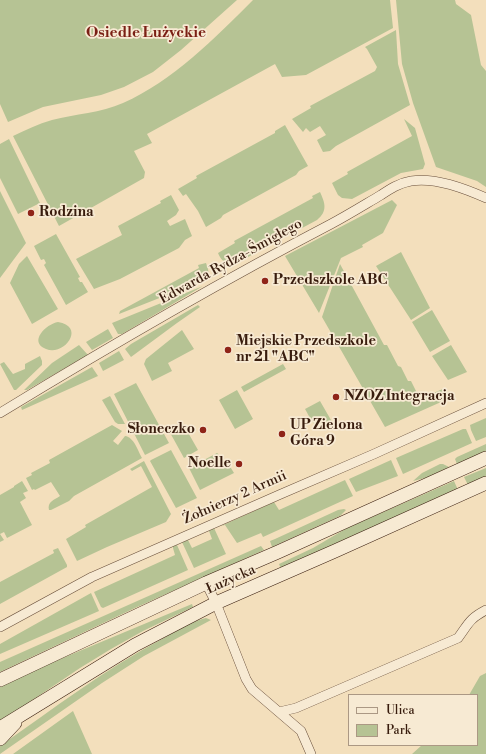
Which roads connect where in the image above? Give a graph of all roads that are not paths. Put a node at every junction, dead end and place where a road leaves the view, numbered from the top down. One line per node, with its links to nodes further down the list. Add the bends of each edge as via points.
1 (486, 198): 3 (street, Edwarda Rydza-Śmigłego, via 460,187 431,181 401,183 339,220 218,284)
2 (486, 403): 9 (street, Żołnierzy 2 Armii, via 92,577)
3 (0, 413)
4 (486, 458): 6 (main road, Łużycka)
5 (486, 483): 7 (main road, Łużycka)
6 (206, 583): 7 (street); 10 (main road, Łużycka)
7 (216, 603): 11 (street, via 246,679 252,689); 12 (main road, Łużycka, via 135,645)
8 (486, 610): 11 (street, via 469,621 458,638 296,708)
9 (0, 627)
10 (0, 680)
11 (279, 712): 15 (street, via 301,731)
12 (22, 715): 13 (main road, Łużycka); 14 (main road)
13 (0, 728)
14 (0, 739)
15 (311, 754)

